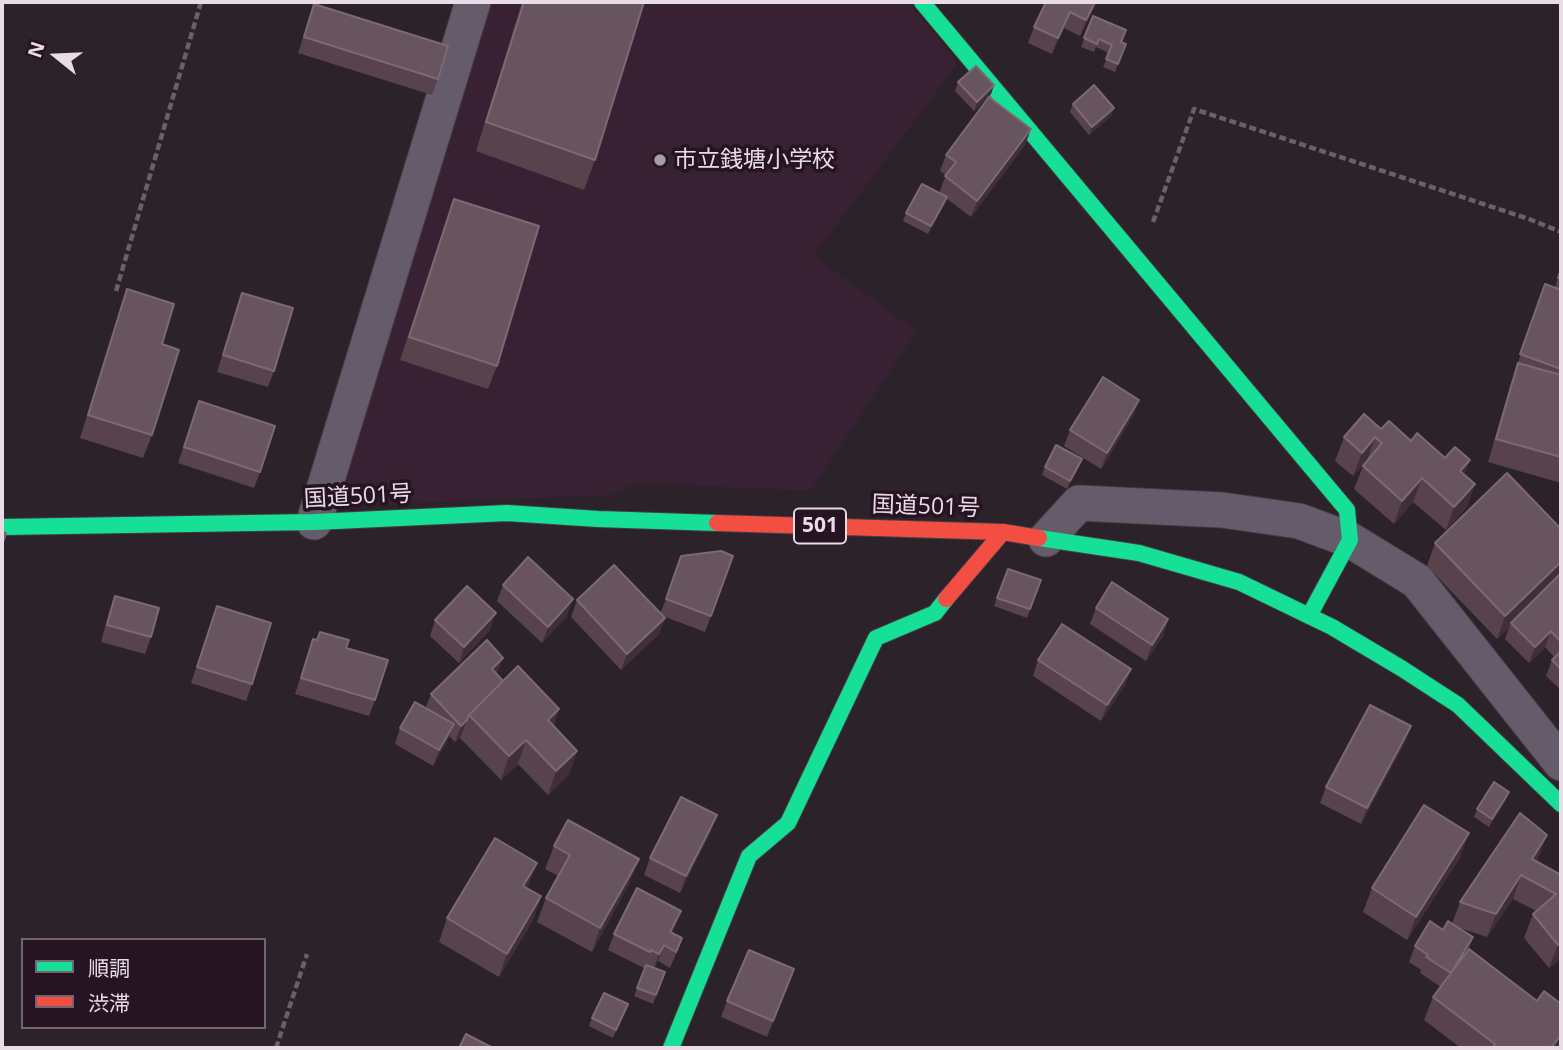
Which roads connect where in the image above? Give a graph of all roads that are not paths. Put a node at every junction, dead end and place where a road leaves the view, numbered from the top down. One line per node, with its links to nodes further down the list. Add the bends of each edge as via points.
1 (473, 2): 3 (street)
2 (922, 2): 7 (main road, via 1347,510)
3 (314, 522): 4 (main road, 国道501号 / 501); 5 (main road, 国道501号 / 501, via 508,513)
4 (2, 527)
5 (1003, 532): 6 (main road, 国道501号 / 501); 11 (main road, via 935,613 876,638 788,823 749,856)
6 (1046, 539): 7 (street, via 1079,503 1222,510 1299,521); 8 (main road, 国道501号 / 501, via 1139,553 1238,582)
7 (1350, 540): 8 (main road); 9 (street, via 1417,580)
8 (1309, 616): 10 (main road, 国道501号 / 501, via 1458,705)
9 (1561, 763)
10 (1559, 797)
11 (670, 1048)

